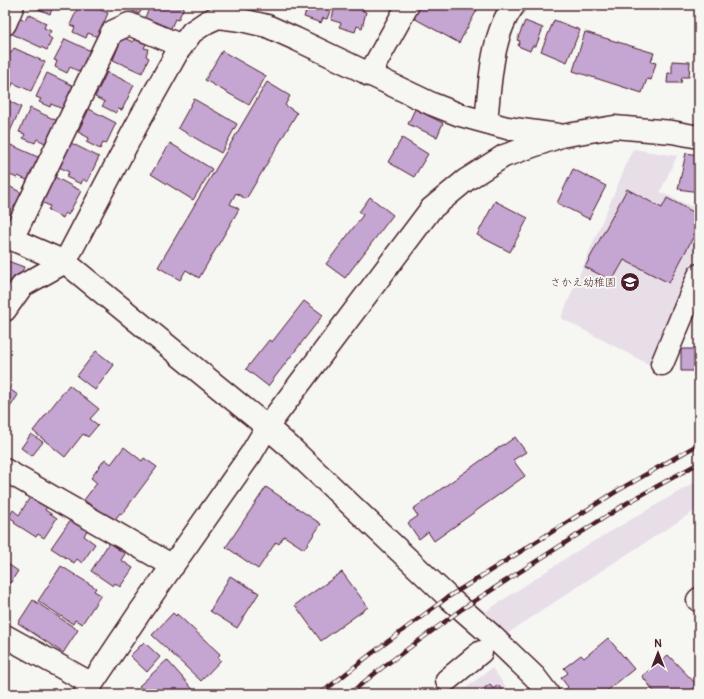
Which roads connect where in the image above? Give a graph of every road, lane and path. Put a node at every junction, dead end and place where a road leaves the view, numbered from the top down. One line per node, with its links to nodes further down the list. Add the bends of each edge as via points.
1 (13, 5): 5 (street)
2 (408, 5): 7 (street)
3 (514, 5): 8 (street, via 495,49)
4 (203, 13): 6 (street); 7 (street, via 267,26)
5 (5, 24)
6 (182, 46): 11 (street, via 129,24 112,32); 12 (street, via 140,119)
7 (369, 75): 8 (street, via 432,104)
8 (486, 122): 9 (street)
9 (560, 136): 10 (street, via 614,127); 16 (street, via 504,156 466,180 431,209)
10 (699, 137)
11 (9, 238): 12 (street)
12 (65, 262): 14 (street, via 22,286); 16 (street)
13 (699, 275): 15 (street)
14 (5, 310)
15 (662, 364)
16 (267, 428): 18 (street); 23 (street, via 448,598 490,634 535,677)
17 (6, 470): 18 (street)
18 (173, 566): 22 (street)
19 (5, 636): 22 (street)
20 (481, 652): 21 (street)
21 (446, 680)
22 (88, 689)
23 (548, 694)

